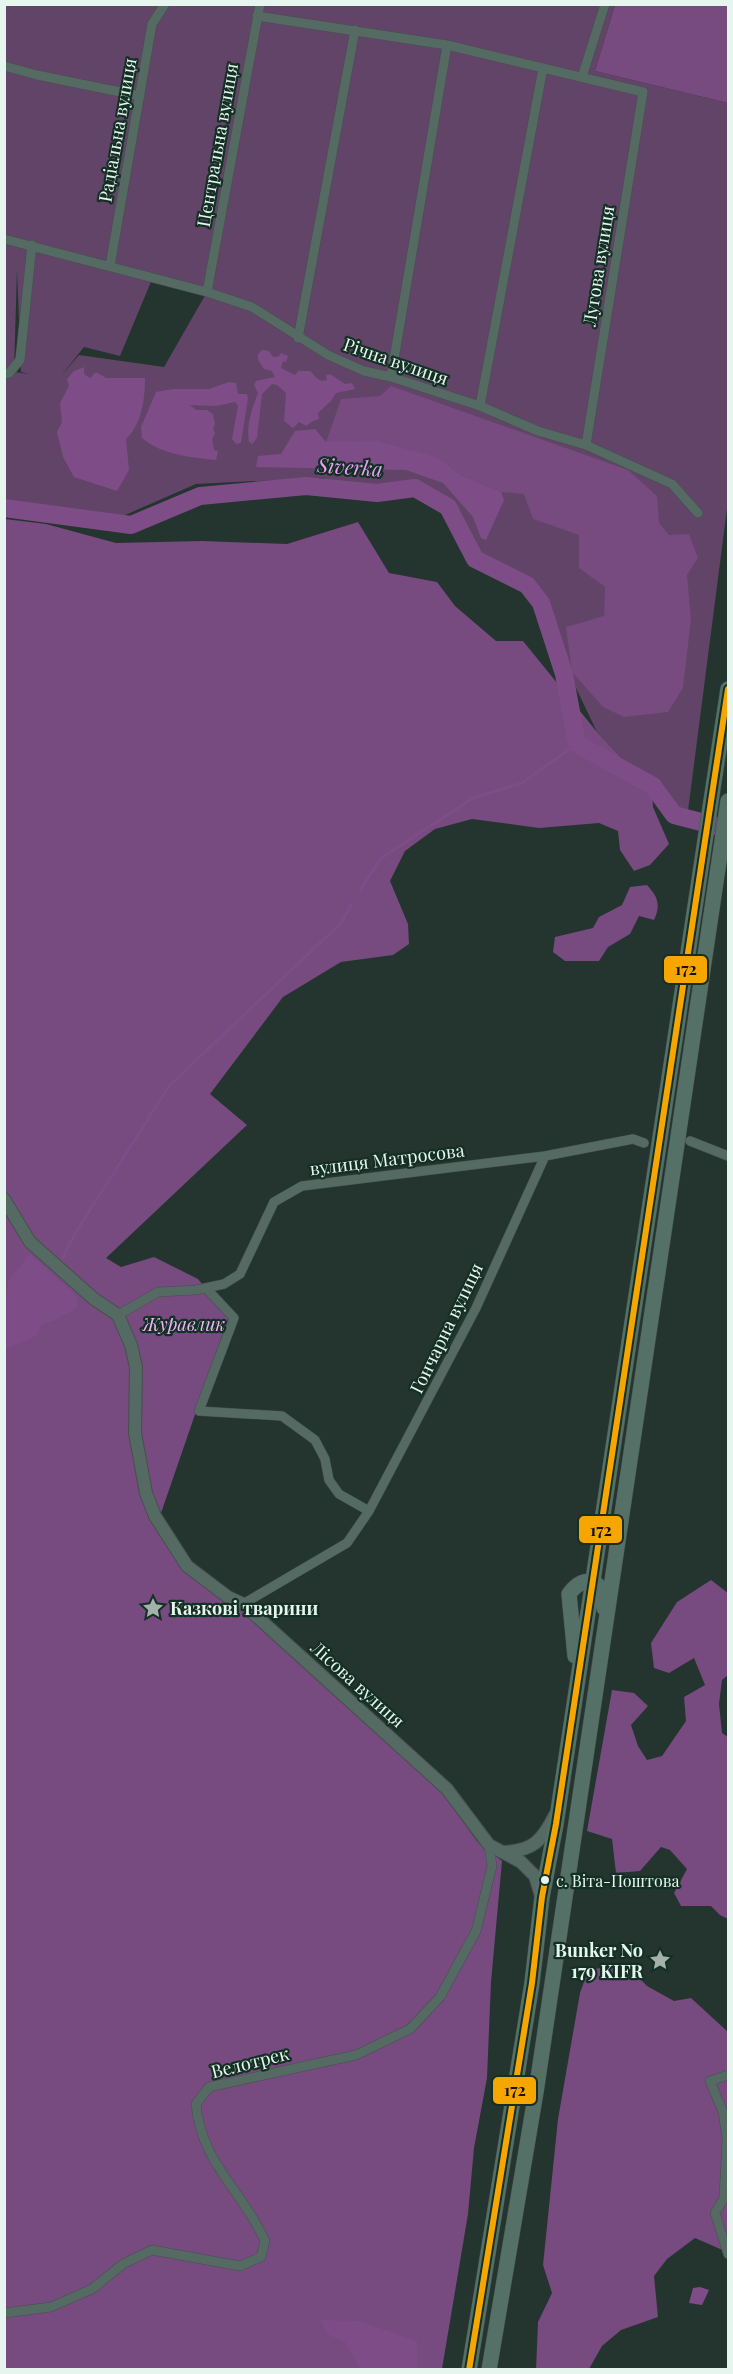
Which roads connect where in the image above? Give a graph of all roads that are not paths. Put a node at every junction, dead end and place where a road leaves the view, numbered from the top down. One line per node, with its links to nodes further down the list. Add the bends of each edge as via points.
1 (165, 4): 10 (street, Радіальна вулиця, via 153,24)
2 (260, 4): 4 (street, Центральна вулиця)
3 (604, 4): 9 (street)
4 (257, 16): 5 (street); 14 (street, Центральна вулиця)
5 (355, 30): 6 (street); 15 (street)
6 (447, 45): 8 (street); 17 (street)
7 (4, 66): 10 (street)
8 (543, 68): 9 (street); 18 (street)
9 (582, 77): 19 (street, Лугова вулиця, via 643,92)
10 (140, 96): 13 (street, Радіальна вулиця)
11 (4, 239): 12 (street, Річна вулиця)
12 (32, 245): 13 (street, Річна вулиця); 16 (street, via 20,360)
13 (110, 266): 14 (street, Річна вулиця)
14 (207, 291): 15 (street, Річна вулиця, via 252,307)
15 (298, 338): 17 (street, Річна вулиця, via 364,371)
16 (4, 374)
17 (391, 377): 18 (street, Річна вулиця)
18 (480, 406): 19 (street, Річна вулиця, via 538,431)
19 (586, 445): 20 (street, Річна вулиця, via 672,484)
20 (698, 513)
21 (729, 689): 31 (highway)
22 (729, 801): 33 (highway)
23 (690, 1141): 26 (street)
24 (644, 1143): 25 (street, вулиця Матросова, via 633,1139)
25 (545, 1156): 28 (street, вулиця Матросова, via 302,1186 274,1202 240,1274 224,1284); 30 (street, Гончарна вулиця, via 476,1308)
26 (729, 1156)
27 (4, 1200): 29 (street, via 30,1242 94,1299)
28 (206, 1288): 29 (street, вулиця Матросова, via 158,1292); 30 (street, via 234,1318 199,1411 282,1416 315,1440 325,1459 329,1480 339,1494)
29 (118, 1315): 32 (street, Лісова вулиця, via 136,1367 135,1433 152,1509 187,1566)
30 (369, 1511): 32 (street, Гончарна вулиця, via 347,1543)
31 (591, 1581): 33 (highway, via 602,1589 605,1601); 34 (highway, via 582,1582 569,1594 578,1677)
32 (243, 1604): 35 (street, Лісова вулиця, via 447,1789)
33 (601, 1665): 42 (highway)
34 (558, 1807): 36 (street, via 534,1845 521,1852); 37 (highway)
35 (489, 1845): 36 (street, Лісова вулиця); 40 (street, Велотрек, via 492,1866 476,1931 440,1997 410,2029 356,2055 209,2087 196,2104 198,2126 210,2153 227,2183 255,2217 265,2241 261,2257 240,2266 152,2250 123,2264 92,2289 51,2307)
36 (502, 1852): 37 (street, Лісова вулиця, via 521,1862 535,1876)
37 (542, 1897): 41 (highway, via 532,1983)
38 (729, 2075): 39 (street, via 710,2080 723,2112 727,2138 724,2198 715,2214)
39 (729, 2254)
40 (4, 2313)
41 (469, 2370)
42 (489, 2370)

